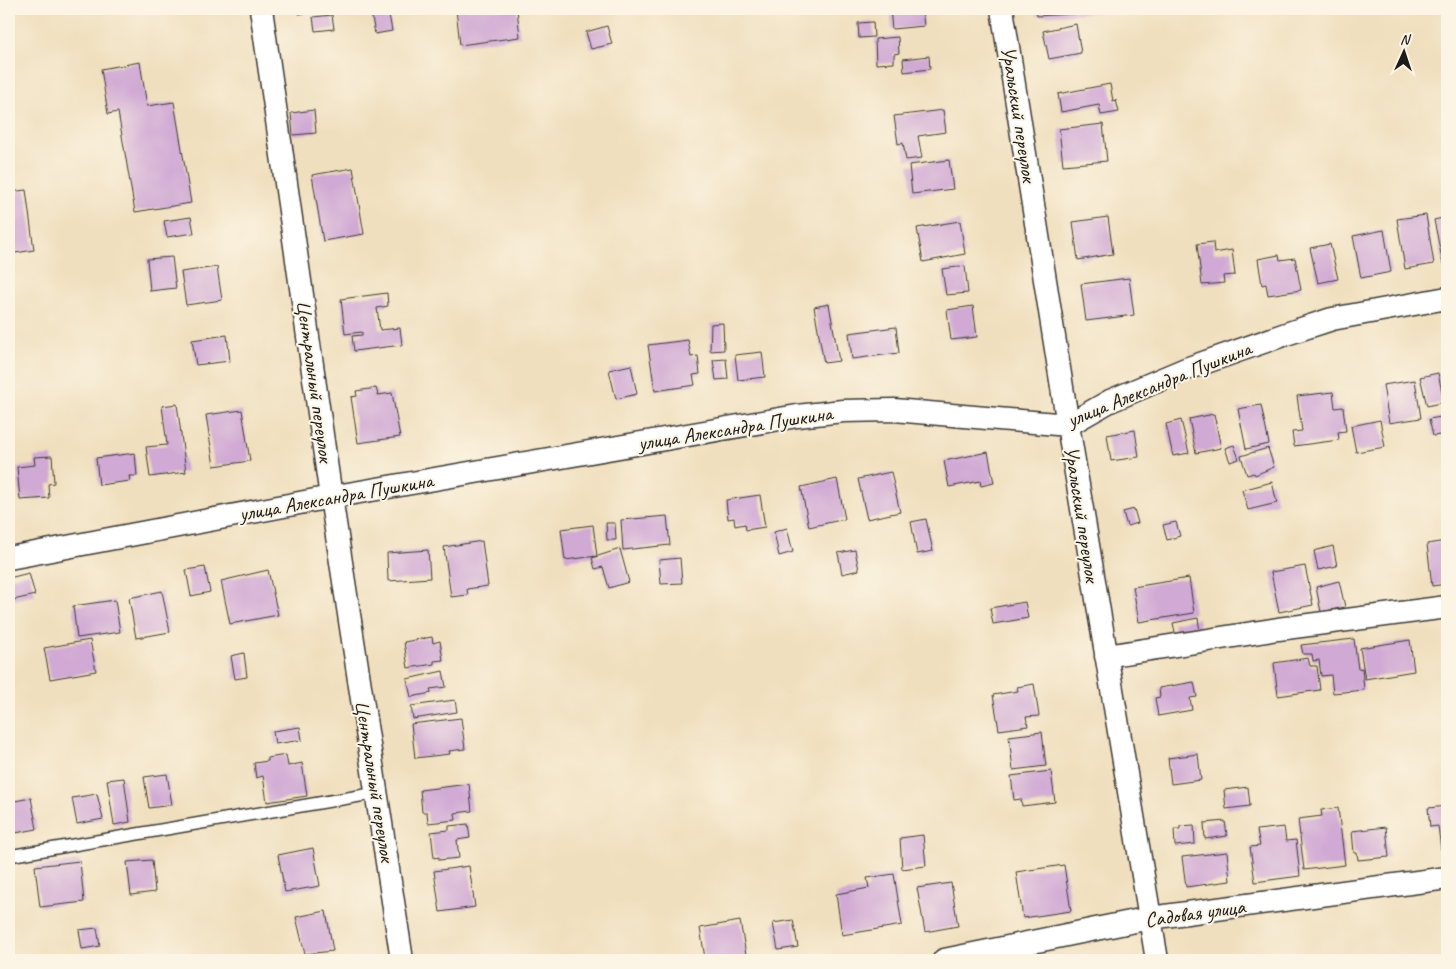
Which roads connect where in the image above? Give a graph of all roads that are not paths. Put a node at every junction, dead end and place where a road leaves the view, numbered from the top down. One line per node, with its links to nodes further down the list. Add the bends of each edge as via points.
1 (261, 9): 5 (street, Центральный переулок)
2 (1002, 9): 4 (street, Уральский переулок)
3 (1447, 298): 4 (street, улица Александра Пушкина, via 1332,319 1286,334 1186,369 1110,401)
4 (1068, 425): 5 (street, улица Александра Пушкина, via 894,410 843,411 797,416); 8 (street, Уральский переулок)
5 (331, 497): 6 (street, улица Александра Пушкина); 9 (street, Центральный переулок)
6 (9, 558)
7 (1447, 607): 8 (street)
8 (1106, 656): 12 (street, Уральский переулок)
9 (377, 793): 10 (lane); 13 (street, Центральный переулок)
10 (9, 856)
11 (1447, 878): 12 (street, Садовая улица)
12 (1150, 918): 14 (street, Садовая улица); 15 (street, Уральский переулок)
13 (402, 960)
14 (944, 960)
15 (1157, 960)

